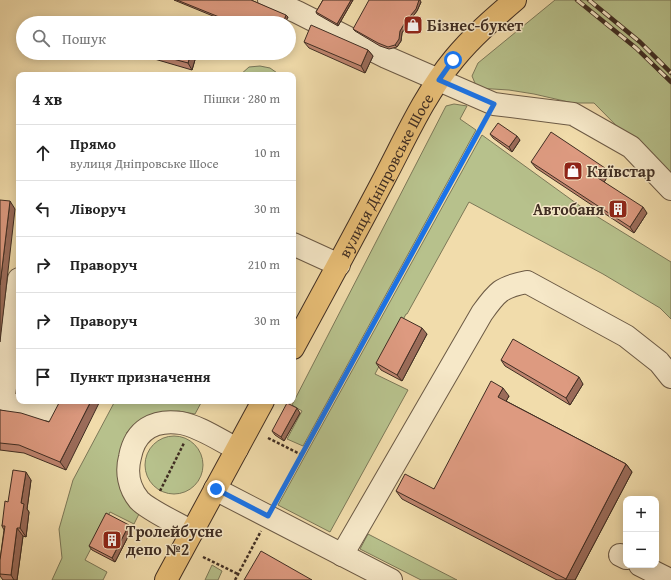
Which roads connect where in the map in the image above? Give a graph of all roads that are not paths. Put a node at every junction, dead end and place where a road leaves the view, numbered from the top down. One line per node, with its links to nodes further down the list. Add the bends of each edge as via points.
1 (269, 0): 3 (street)
2 (515, 0): 4 (main road, вулиця Дніпровське Шосе, via 469,42)
3 (300, 6): 4 (street, via 386,57)
4 (439, 80): 5 (street, via 494,104 573,114 631,147); 7 (main road, вулиця Дніпровське Шосе, via 418,114)
5 (671, 189)
6 (296, 245): 7 (street)
7 (338, 265): 9 (main road, вулиця Дніпровське Шосе)
8 (16, 303): 11 (street, via 3,403 49,410)
9 (296, 342)
10 (671, 377): 16 (street, via 659,362 626,336 527,282 510,285 494,297 482,313)
11 (51, 404)
12 (262, 404): 13 (main road)
13 (237, 449): 14 (main road); 15 (street, via 182,423 160,423 151,426 143,430 136,439 128,463 133,491 146,506)
14 (216, 489): 15 (main road); 16 (street)
15 (192, 532): 18 (main road)
16 (342, 555): 19 (street)
17 (646, 568): 20 (street)
18 (166, 580)
19 (391, 580)
20 (670, 580)

